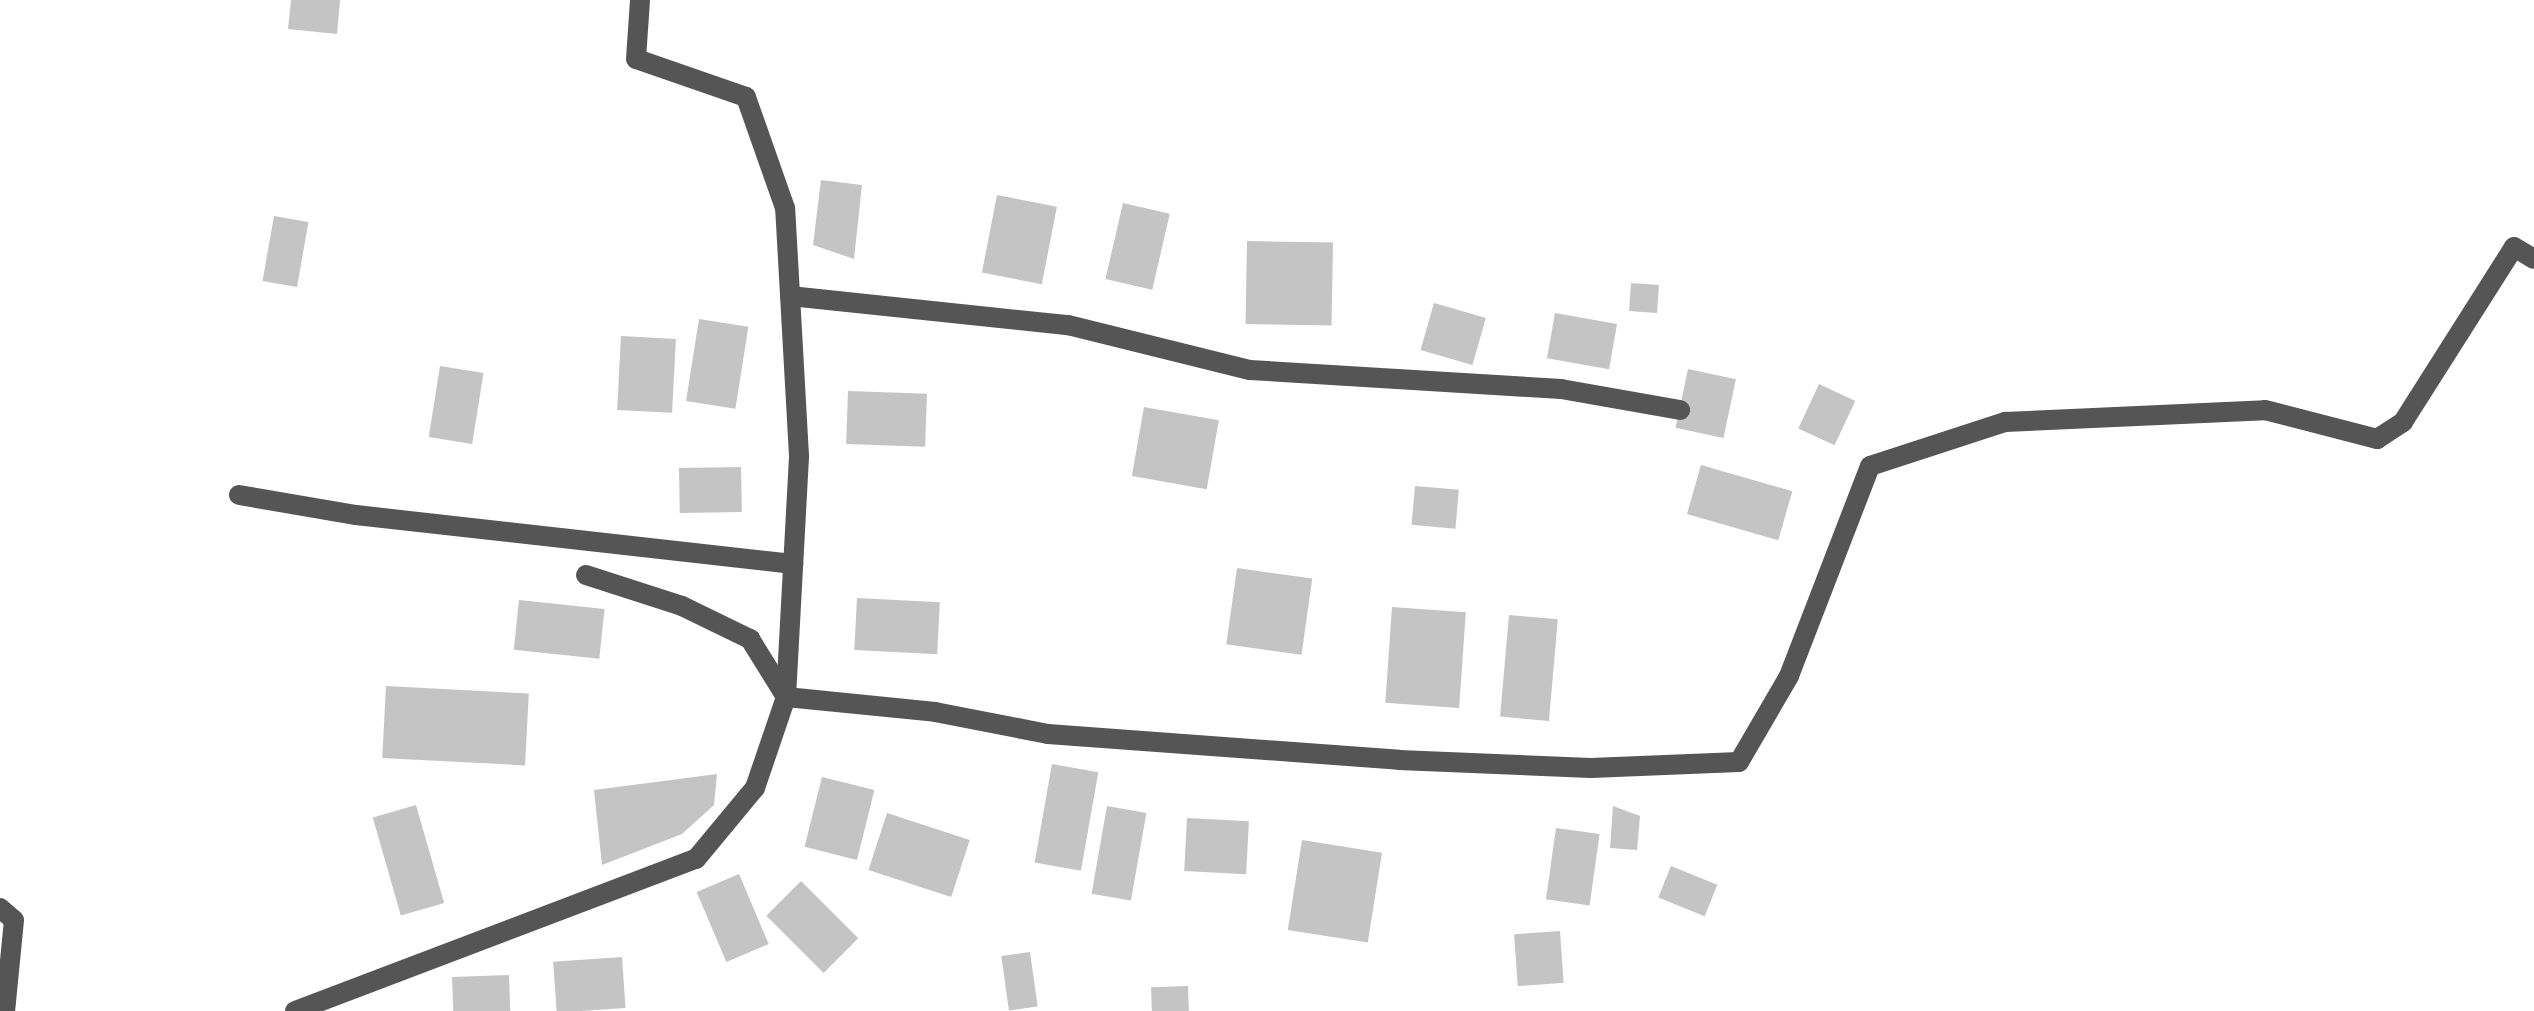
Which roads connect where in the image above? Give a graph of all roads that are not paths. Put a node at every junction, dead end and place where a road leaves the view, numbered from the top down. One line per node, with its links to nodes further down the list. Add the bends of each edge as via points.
1 (640, 0): 3 (street, via 636,59 746,97 785,208)
2 (2534, 259): 8 (street, via 2514,247 2446,344 2403,422 2377,439 2265,410 2005,422 1870,466 1789,676 1739,762 1591,768 1399,760 1048,734 935,712)
3 (790, 296): 4 (street, via 1068,325 1250,370 1561,389); 6 (street, via 799,456)
4 (1680, 410)
5 (239, 495): 6 (street, via 356,515)
6 (793, 564): 8 (street)
7 (586, 575): 8 (street, via 682,606 750,639)
8 (786, 697): 11 (street, via 755,788 696,859)
9 (0, 908): 10 (street, via 14,920)
10 (5, 1011)
11 (295, 1011)

